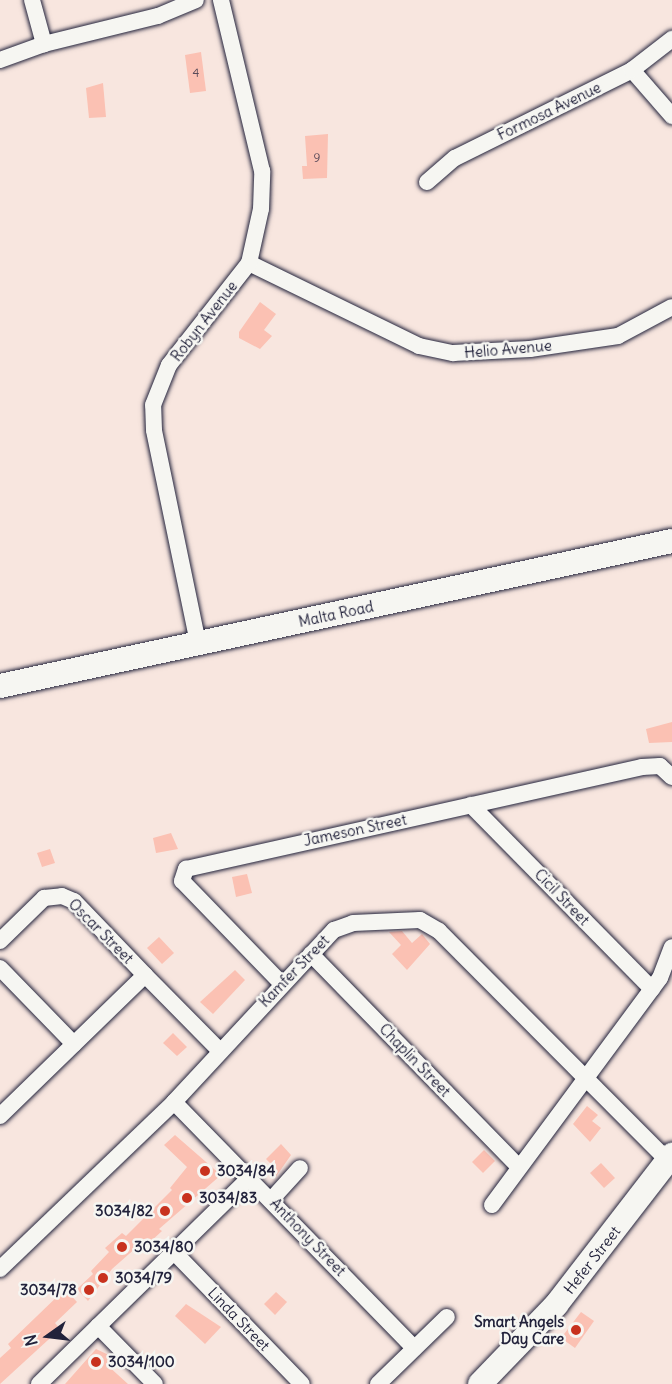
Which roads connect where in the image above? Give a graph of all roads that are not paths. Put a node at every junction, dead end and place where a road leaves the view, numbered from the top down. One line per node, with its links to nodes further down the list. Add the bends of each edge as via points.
1 (32, 0): 5 (street)
2 (196, 0): 5 (street, via 150,19)
3 (221, 0): 10 (street, Robyn Avenue, via 263,182)
4 (672, 39): 7 (street, Formosa Avenue)
5 (44, 44): 6 (street)
6 (0, 60)
7 (632, 70): 8 (street); 9 (street, Formosa Avenue, via 455,158)
8 (672, 116)
9 (427, 182)
10 (249, 263): 11 (street, Helio Avenue, via 419,346 453,353 530,349 618,336); 13 (street, Robyn Avenue, via 169,365 153,405 154,430)
11 (672, 307)
12 (672, 540): 13 (street, Malta Road)
13 (198, 643): 14 (street, Malta Road)
14 (0, 686)
15 (672, 777): 16 (street, Jameson Street, via 664,768 652,765)
16 (471, 805): 22 (street, Jameson Street, via 186,869 182,881); 23 (street, Cicil Street)
17 (0, 941): 21 (street, Oscar Street, via 44,898 63,896 74,901)
18 (672, 947): 23 (street)
19 (311, 954): 22 (street, Kamfer Street); 26 (street, Kamfer Street, via 344,925 426,922 447,937); 30 (street, Chaplin Street)
20 (0, 968): 24 (street)
21 (145, 975): 24 (street, Oscar Street); 25 (street, Oscar Street)
22 (281, 983): 25 (street, Kamfer Street)
23 (652, 989): 26 (street)
24 (74, 1044): 28 (street, Oscar Street)
25 (220, 1051): 27 (street, Kamfer Street)
26 (585, 1079): 29 (street, Kamfer Street); 30 (street)
27 (174, 1101): 32 (street, Anthony Street); 36 (street, Kamfer Street)
28 (0, 1116)
29 (670, 1158): 44 (street, Hefer Street, via 556,1305)
30 (519, 1167): 34 (street)
31 (300, 1168): 33 (street)
32 (249, 1178): 33 (street, Anthony Street); 35 (street)
33 (271, 1200): 39 (street, Anthony Street)
34 (492, 1204)
35 (175, 1253): 38 (street); 42 (street, Linda Street)
36 (0, 1269)
37 (447, 1317): 39 (street)
38 (98, 1326): 40 (street); 41 (street)
39 (414, 1348): 43 (street)
40 (39, 1384)
41 (155, 1384)
42 (302, 1384)
43 (378, 1384)
44 (480, 1384)

